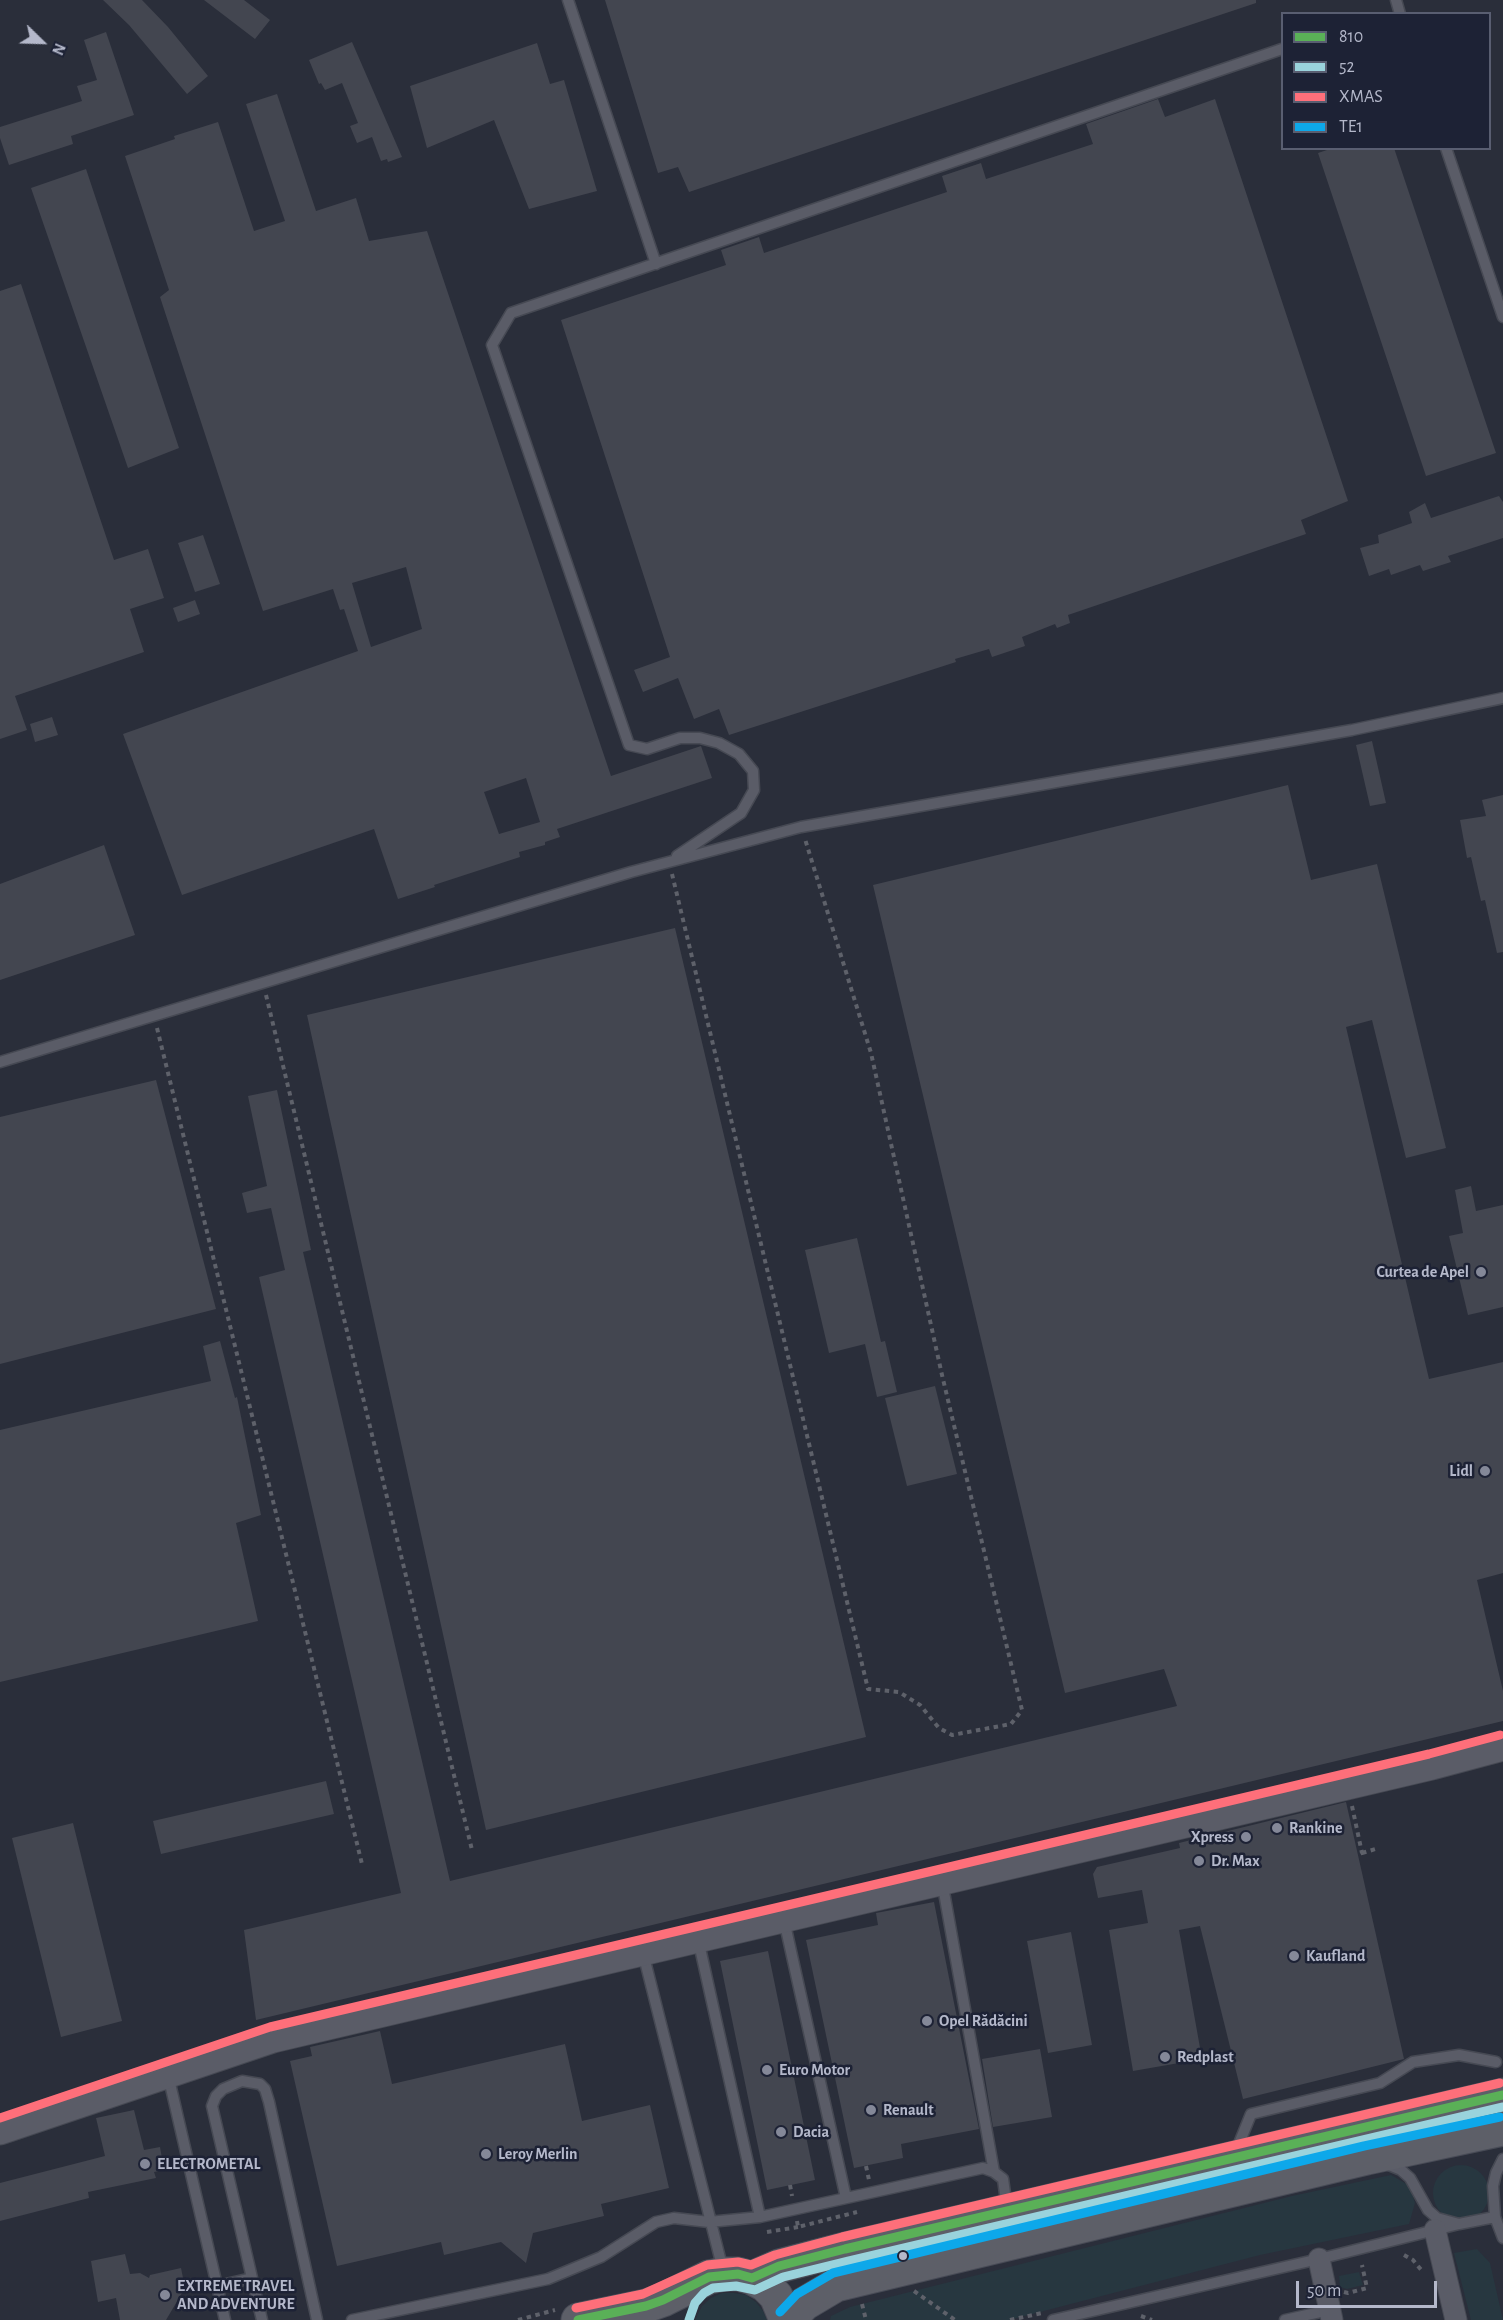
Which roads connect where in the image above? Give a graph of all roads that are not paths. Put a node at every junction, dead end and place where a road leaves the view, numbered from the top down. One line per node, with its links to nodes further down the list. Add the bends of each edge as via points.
1 (568, 0): 4 (lane)
2 (1281, 49): 4 (lane)
3 (1447, 150): 5 (lane)
4 (656, 264): 7 (lane, via 511,313 492,345 629,745 647,749 680,738 700,738 739,754 753,771 754,790 741,813)
5 (1503, 317)
6 (1503, 698): 7 (lane, via 1352,730 801,827)
7 (669, 861): 8 (lane)
8 (0, 1062)
9 (1503, 1747): 10 (street)
10 (942, 1881): 11 (street); 22 (lane)
11 (784, 1918): 12 (street); 23 (lane)
12 (698, 1939): 13 (street); 25 (lane)
13 (643, 1953): 15 (street, via 273,2038); 27 (lane)
14 (1496, 2062): 20 (lane, via 1459,2055 1413,2062 1380,2083 1251,2114)
15 (168, 2074): 18 (street); 34 (lane)
16 (1503, 2095): 20 (main road)
17 (1503, 2129): 19 (main road)
18 (0, 2131)
19 (1367, 2158): 28 (lane, via 1401,2170 1428,2210 1437,2218); 36 (main road, via 836,2285 804,2304)
20 (1233, 2159): 24 (main road)
21 (1503, 2159): 26 (lane, via 1493,2186)
22 (994, 2172): 23 (lane, via 982,2168); 24 (lane, via 1003,2179)
23 (846, 2198): 25 (lane)
24 (1007, 2213): 33 (main road)
25 (760, 2217): 27 (lane)
26 (1495, 2217): 28 (lane); 30 (lane)
27 (710, 2222): 33 (lane); 40 (lane, via 675,2218 656,2222 601,2257 548,2279)
28 (1459, 2224): 29 (lane)
29 (1435, 2230): 31 (lane); 45 (street)
30 (1503, 2238)
31 (1318, 2259): 35 (street); 43 (lane)
32 (252, 2278): 34 (lane); 38 (lane); 39 (lane, via 212,2106 223,2089 242,2081 260,2084 265,2089)
33 (724, 2279): 36 (main road, via 765,2285); 41 (main road, via 646,2306); 42 (main road, via 685,2297)
34 (217, 2286): 37 (lane)
35 (1331, 2315): 44 (lane)
36 (794, 2319)
37 (225, 2320)
38 (262, 2320)
39 (317, 2320)
40 (352, 2320)
41 (579, 2320)
42 (676, 2320)
43 (1053, 2320)
44 (1285, 2320)
45 (1455, 2320)

